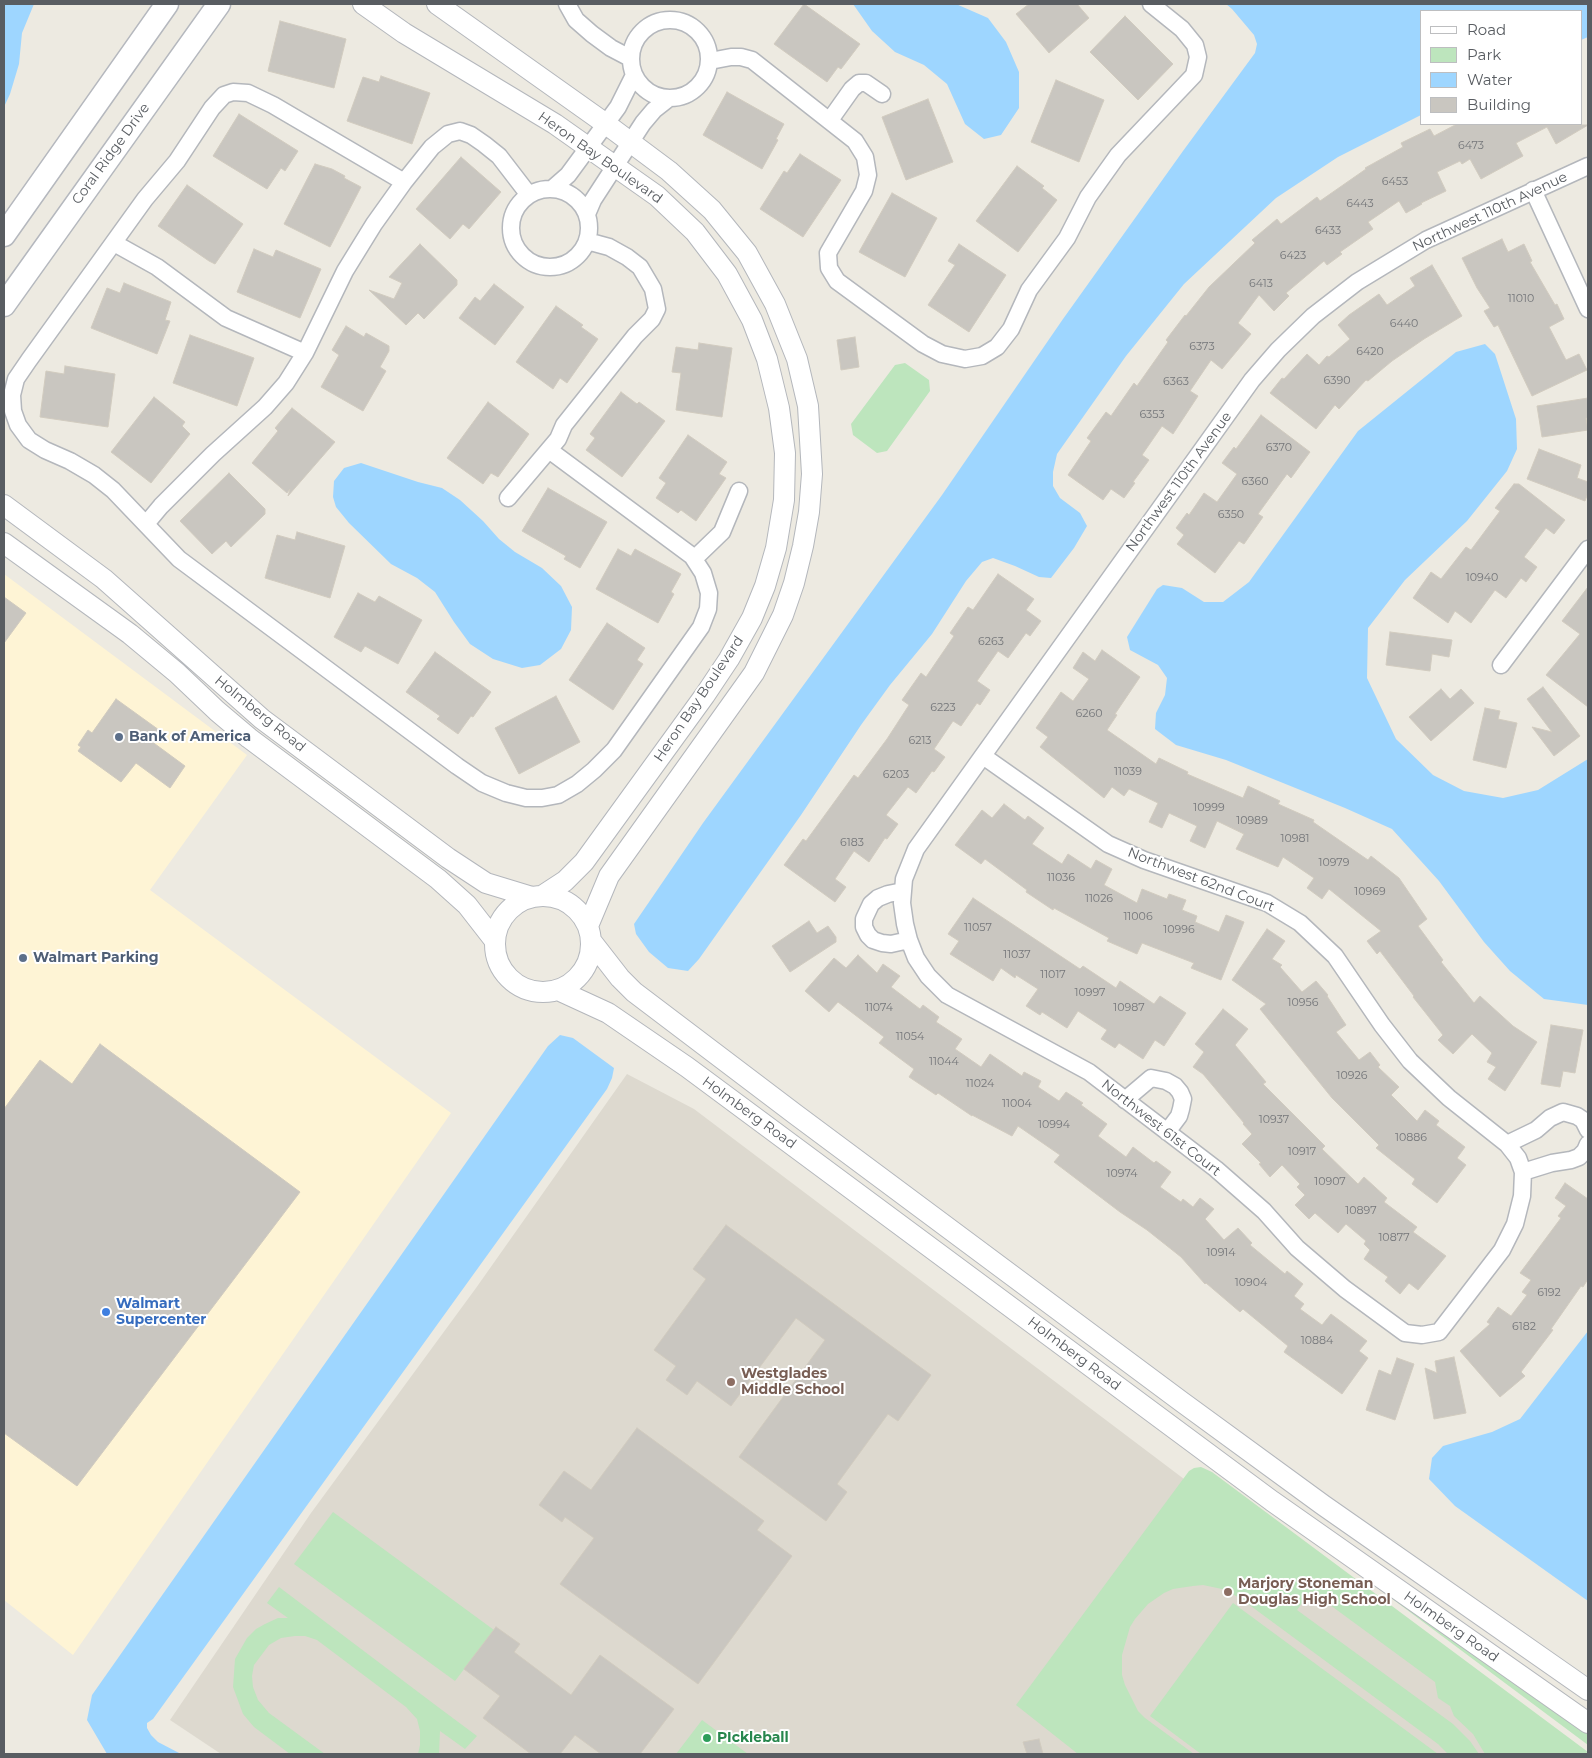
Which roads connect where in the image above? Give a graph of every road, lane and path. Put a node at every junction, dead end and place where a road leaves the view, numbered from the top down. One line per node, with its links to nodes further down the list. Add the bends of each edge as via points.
1 (167, 4): 23 (main road)
2 (218, 4): 26 (main road, Coral Ridge Drive)
3 (363, 4): 15 (street, Heron Bay Boulevard, via 404,33)
4 (437, 4): 13 (street, Heron Bay Boulevard)
5 (567, 4): 7 (street, via 576,20 592,34)
6 (1151, 4): 12 (street, via 1182,29 1194,45 1198,57 1194,75 1118,155 1088,198 1068,238 1029,290 1011,329 997,346 982,356 965,359 942,354 923,344 837,281 828,268 828,253 864,191 868,174 865,157 855,141)
7 (630, 58): 8 (street, via 633,45 643,30 659,21 672,20 695,28 708,49); 9 (street)
8 (710, 61): 11 (street, via 701,84 681,98); 12 (street, via 731,57 752,60)
9 (634, 75): 11 (street, via 645,90 656,97); 13 (street)
10 (882, 94): 12 (street, via 866,83 859,83)
11 (668, 99): 14 (street, via 654,110)
12 (830, 120)
13 (606, 124): 14 (street, Heron Bay Boulevard); 15 (street)
14 (631, 143): 16 (street); 42 (street, Heron Bay Boulevard, via 669,171 712,210 747,253 775,304 797,359 808,406 812,474 809,512 794,583 768,648 754,673 609,876)
15 (589, 147): 16 (street, Heron Bay Boulevard); 19 (street, via 568,175)
16 (616, 166): 22 (street); 40 (street, Heron Bay Boulevard, via 657,196 695,232 727,274 752,320 767,359 779,408 785,453 784,500 776,548 765,586 730,659 584,862 565,881)
17 (1588, 166): 20 (street, Northwest 110th Avenue)
18 (404, 182): 21 (street, via 432,147 448,134 460,131 471,135 498,156); 24 (street, via 273,105 248,93 233,92 224,95 212,108 178,160); 28 (street, via 345,271)
19 (552, 189): 21 (street); 22 (street, via 573,196)
20 (1532, 190): 27 (street); 38 (street, Northwest 110th Avenue, via 1426,240 1357,282 1313,316 1278,350 1252,380)
21 (529, 194): 25 (street, via 512,216 510,229 520,255 537,266 558,268 581,254)
22 (587, 214): 25 (street)
23 (4, 235)
24 (114, 242): 28 (street, via 157,267 226,318); 33 (street, via 16,379 13,411 29,440 94,475)
25 (588, 242): 29 (street, via 609,247 640,267 653,289 657,309 564,425)
26 (4, 305)
27 (1588, 310)
28 (305, 353): 33 (street, via 286,383 265,407 213,454)
29 (548, 450): 31 (street); 36 (street)
30 (739, 491): 36 (street, via 722,532)
31 (508, 498)
32 (4, 505): 40 (street, Holmberg Road, via 104,579 262,719 448,858 486,883)
33 (146, 524): 36 (street, via 179,559 207,581 458,766 482,783 526,798 558,795 577,784 601,763 614,750 701,627 708,609 709,592)
34 (4, 543): 44 (street, Holmberg Road, via 130,634 249,738 438,878 466,905)
35 (1588, 549): 37 (street)
36 (694, 559)
37 (1501, 665)
38 (984, 756): 39 (street, Northwest 110th Avenue, via 916,849 904,879); 49 (street, Northwest 62nd Court, via 1108,844 1266,903 1300,923 1335,956 1410,1061 1449,1098)
39 (903, 891): 41 (street, Northwest 110th Avenue); 43 (street, via 878,898 871,904 864,927 873,940 882,943)
40 (537, 896): 42 (street, via 559,899 575,907); 44 (street, via 521,901 506,913)
41 (905, 924): 43 (street, Northwest 61st Court)
42 (590, 934): 45 (street, via 590,958 583,972); 52 (street, Holmberg Road, via 620,978 634,992 795,1114 1323,1505)
43 (909, 940): 46 (street, Northwest 61st Court, via 928,976 947,995 1089,1072)
44 (494, 941): 45 (street, via 496,956 513,982 527,990)
45 (558, 990): 53 (street, Holmberg Road, via 608,1013 687,1067 1272,1501)
46 (1125, 1100): 48 (street, Northwest 61st Court); 48 (street, via 1152,1078 1166,1080 1175,1086 1183,1099 1179,1116)
47 (1588, 1130): 49 (street, via 1578,1116 1563,1112)
48 (1167, 1132): 51 (street, Northwest 61st Court, via 1264,1211 1297,1248 1345,1289 1405,1332 1422,1335 1439,1332 1502,1250 1515,1224 1522,1196)
49 (1507, 1144): 51 (street, Northwest 62nd Court)
50 (1588, 1144): 51 (street, via 1579,1157 1571,1160)
51 (1520, 1165)
52 (1588, 1690)
53 (1588, 1723)

